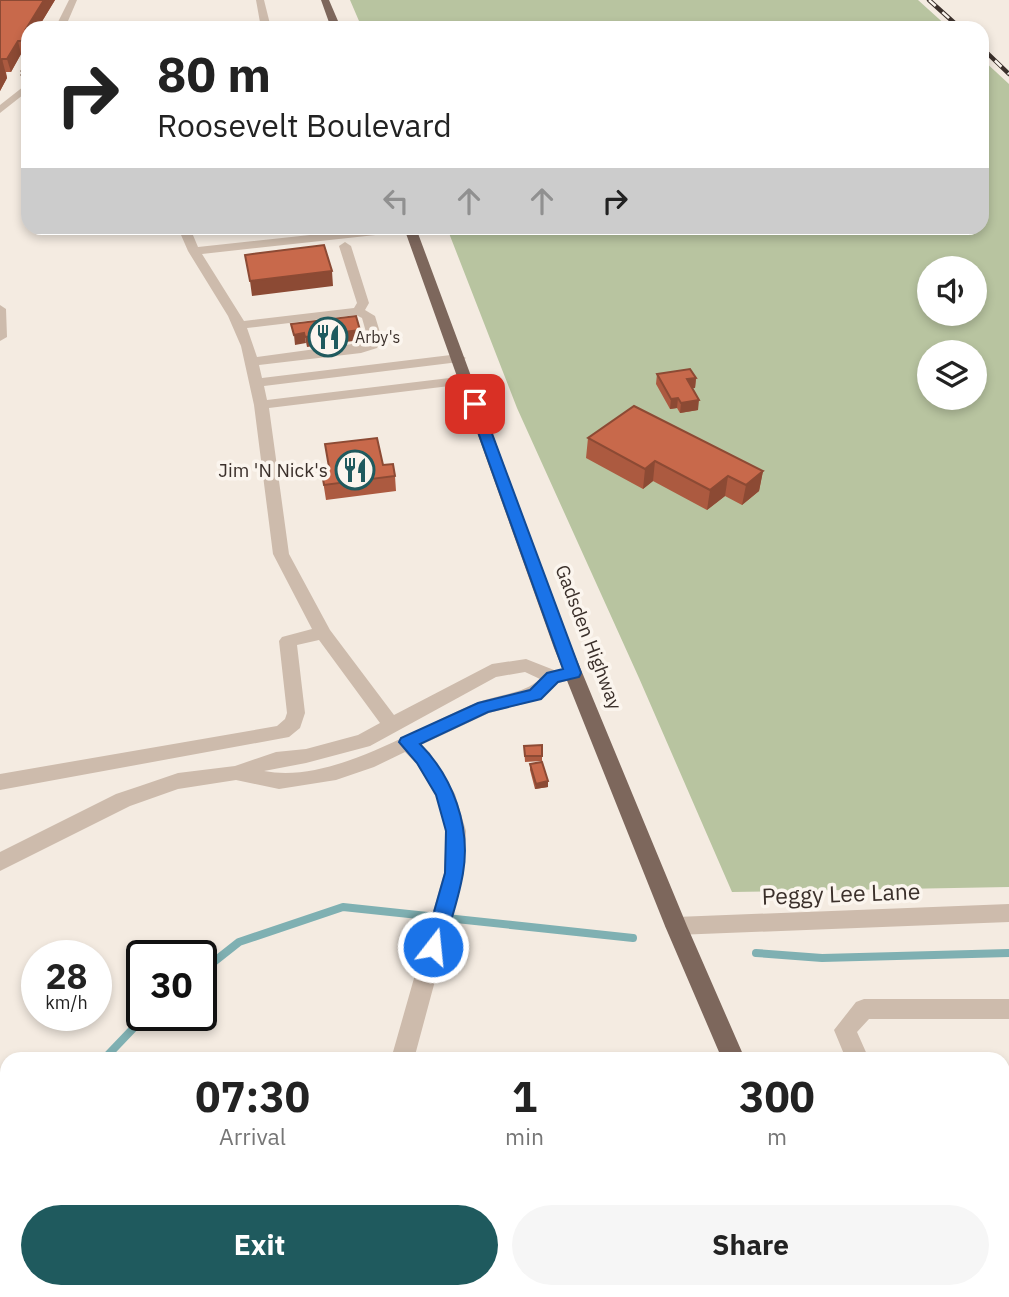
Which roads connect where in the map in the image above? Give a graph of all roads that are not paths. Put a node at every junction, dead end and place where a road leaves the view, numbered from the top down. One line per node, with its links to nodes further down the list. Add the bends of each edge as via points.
1 (74, 0): 4 (street)
2 (260, 0): 5 (street)
3 (325, 0): 6 (main road)
4 (64, 21)
5 (264, 21)
6 (333, 21)
7 (21, 92): 8 (street)
8 (0, 110)
9 (187, 235): 13 (street)
10 (371, 235): 12 (street)
11 (413, 235): 18 (main road, Gadsden Highway)
12 (344, 241): 13 (street, via 249,256 233,255 226,248); 15 (street, via 363,303)
13 (194, 251): 16 (street)
14 (0, 309): 17 (street)
15 (358, 311): 16 (street); 19 (street, via 368,316 375,339 372,345)
16 (239, 325): 19 (street)
17 (0, 337)
18 (459, 358): 20 (main road, Gadsden Highway); 21 (street)
19 (252, 362): 21 (street)
20 (467, 380): 22 (street); 24 (main road, Gadsden Highway)
21 (256, 383): 22 (street)
22 (261, 405): 23 (street, via 281,554)
23 (323, 633): 26 (street); 29 (street, via 288,641 296,713 293,723 282,732)
24 (573, 673): 25 (street); 32 (main road, Gadsden Highway)
25 (553, 677): 26 (street, via 526,665 492,671); 27 (street, via 535,694 484,707)
26 (393, 726): 28 (street, via 334,750 276,759)
27 (407, 742): 28 (street, via 367,762 308,778 279,781); 34 (street, via 424,758 445,794 456,831 454,873)
28 (235, 773): 30 (street, via 178,781 122,800)
29 (0, 782)
30 (0, 862)
31 (1009, 913): 32 (street, Peggy Lee Lane)
32 (676, 926): 35 (main road, Gadsden Highway)
33 (1009, 1009): 36 (street, via 864,1010 845,1030)
34 (404, 1052)
35 (731, 1052)
36 (855, 1052)

